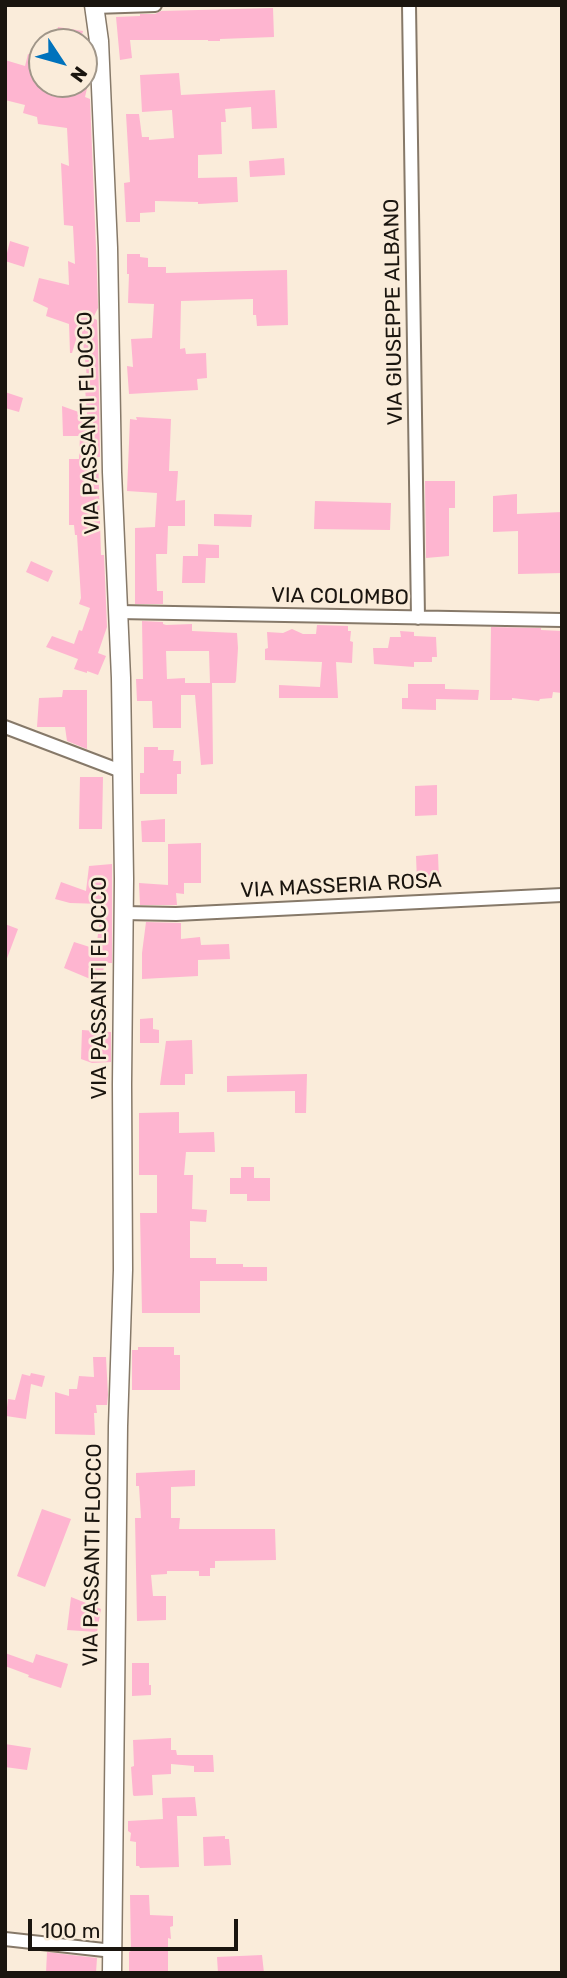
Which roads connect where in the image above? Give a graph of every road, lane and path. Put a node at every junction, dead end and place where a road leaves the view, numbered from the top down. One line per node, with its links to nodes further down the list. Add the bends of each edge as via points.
1 (155, 5): 3 (street)
2 (409, 5): 5 (street, VIA GIUSEPPE ALBANO)
3 (94, 6): 4 (main road, VIA PASSANTI FLOCCO, via 106,206)
4 (118, 612): 5 (street, VIA COLOMBO); 8 (main road, VIA PASSANTI FLOCCO)
5 (418, 618): 6 (street, VIA COLOMBO)
6 (562, 620)
7 (5, 727): 8 (street)
8 (121, 771): 10 (main road, VIA PASSANTI FLOCCO)
9 (562, 895): 10 (street, VIA MASSERIA ROSA)
10 (123, 913): 12 (main road, VIA PASSANTI FLOCCO)
11 (5, 1939): 12 (street)
12 (113, 1951): 13 (main road, VIA PASSANTI FLOCCO)
13 (112, 1973)

